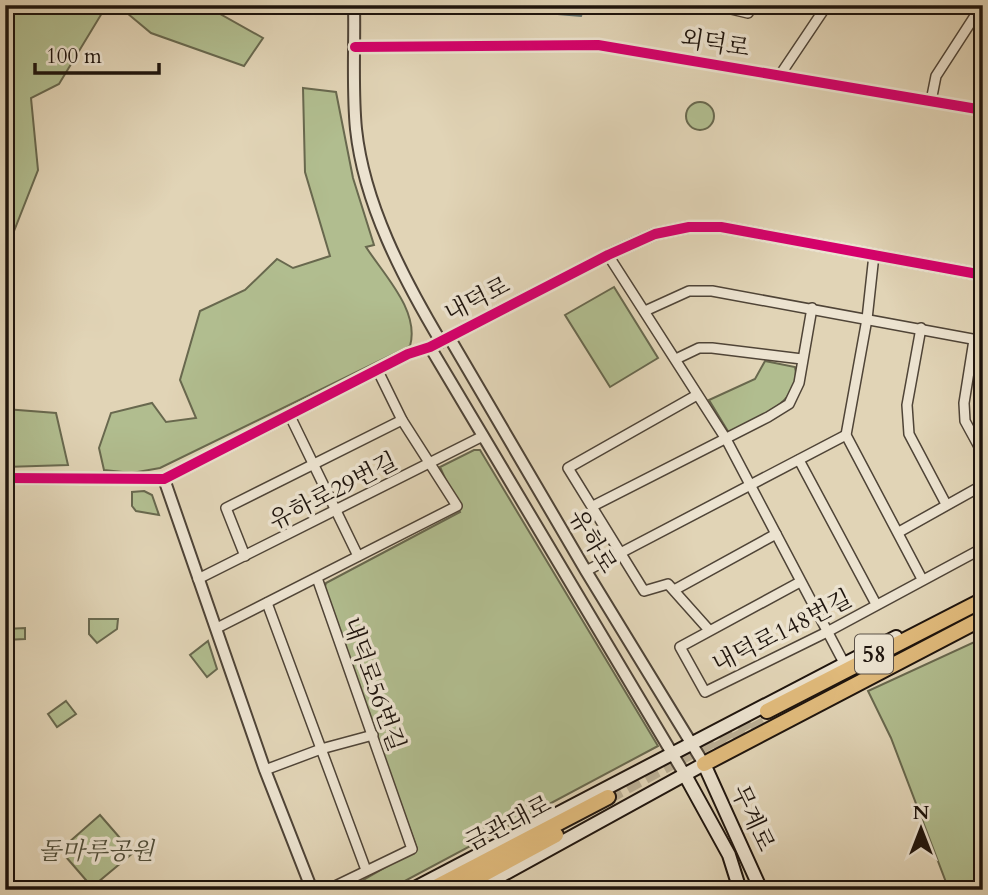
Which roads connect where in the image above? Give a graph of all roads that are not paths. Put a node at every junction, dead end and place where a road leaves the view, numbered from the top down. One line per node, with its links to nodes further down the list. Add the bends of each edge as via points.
1 (354, 5): 6 (street, 유하로)
2 (714, 5): 3 (street, via 748,13)
3 (753, 5)
4 (827, 5): 7 (street, 외덕로)
5 (982, 5): 8 (street, via 936,76)
6 (355, 47): 7 (street, 외덕로, via 598,45); 18 (street, 유하로, via 356,130 375,207 415,299)
7 (780, 75): 8 (street, 외덕로)
8 (930, 101): 9 (street, 외덕로)
9 (983, 110)
10 (608, 254): 11 (street, 내덕로, via 655,234 721,227); 14 (street); 18 (street, 내덕로)
11 (874, 255): 12 (street, 내덕로); 15 (street)
12 (983, 275)
13 (812, 308): 14 (street, via 690,291); 15 (street); 20 (street)
14 (645, 311): 19 (street)
15 (867, 319): 16 (street); 25 (street)
16 (921, 328): 17 (street); 36 (street, via 907,405 909,434)
17 (979, 340): 28 (street, via 964,412)
18 (440, 342): 21 (street, 내덕로); 26 (street, 유하로); 45 (street, 유하로)
19 (676, 359): 20 (street, via 699,348 712,348); 22 (street)
20 (802, 359): 27 (street, via 799,383 789,404)
21 (377, 369): 23 (street, 내덕로); 24 (street)
22 (697, 395): 27 (street); 37 (street, via 568,468)
23 (289, 414): 31 (street); 33 (street, 내덕로)
24 (402, 419): 30 (street); 31 (street)
25 (846, 435): 29 (street); 39 (street)
26 (483, 436): 30 (street, 유하로29번길); 63 (street, 유하로)
27 (726, 439): 34 (street); 37 (street)
28 (983, 454)
29 (799, 460): 34 (street); 53 (street, 내덕로148번길)
30 (430, 463): 38 (street, 유하로29번길); 44 (street, via 457,506)
31 (313, 465): 38 (street); 43 (street, via 226,508)
32 (5, 478): 33 (street, 내덕로)
33 (164, 479): 47 (street)
34 (750, 483): 40 (street); 42 (street)
35 (983, 485): 36 (street)
36 (946, 505): 39 (street)
37 (593, 506): 42 (street)
38 (336, 511): 43 (street, 유하로29번길); 44 (street)
39 (899, 532): 48 (street)
40 (776, 534): 49 (street); 50 (street)
41 (983, 548): 48 (street, 내덕로148번길)
42 (618, 553): 45 (street); 50 (street, via 644,591 668,584)
43 (245, 556): 47 (street, 유하로29번길)
44 (358, 556): 46 (street)
45 (586, 572): 61 (street, 유하로)
46 (317, 578): 52 (street); 60 (street, 내덕로56번길)
47 (198, 579): 56 (street)
48 (922, 579): 53 (street, 내덕로148번길)
49 (800, 582): 57 (street); 58 (street)
50 (676, 589): 57 (street)
51 (983, 600): 54 (main road, 58, via 770,715); 59 (main road, via 937,616)
52 (267, 603): 56 (street); 62 (street)
53 (876, 604): 58 (street, 내덕로148번길)
54 (983, 609)
55 (983, 618): 64 (main road)
56 (217, 628): 65 (street)
57 (709, 630): 58 (street, 내덕로148번길, via 680,646 705,692)
58 (827, 632): 59 (street)
59 (844, 663): 61 (main road)
60 (373, 735): 62 (street); 67 (street, 내덕로56번길, via 412,849)
61 (691, 741): 63 (main road); 64 (street, 유하로)
62 (321, 749): 65 (street); 67 (street)
63 (673, 751): 66 (street, 유하로); 70 (main road)
64 (704, 764): 66 (main road); 75 (main road, 무계로)
65 (265, 770): 68 (street)
66 (685, 775): 73 (main road); 74 (main road, 무계로, via 729,855)
67 (366, 870): 69 (street)
68 (312, 890)
69 (327, 890)
70 (411, 890)
71 (430, 890): 72 (main road, 금관대로, via 610,801)
72 (456, 890)
73 (475, 890)
74 (740, 890)
75 (761, 890)

